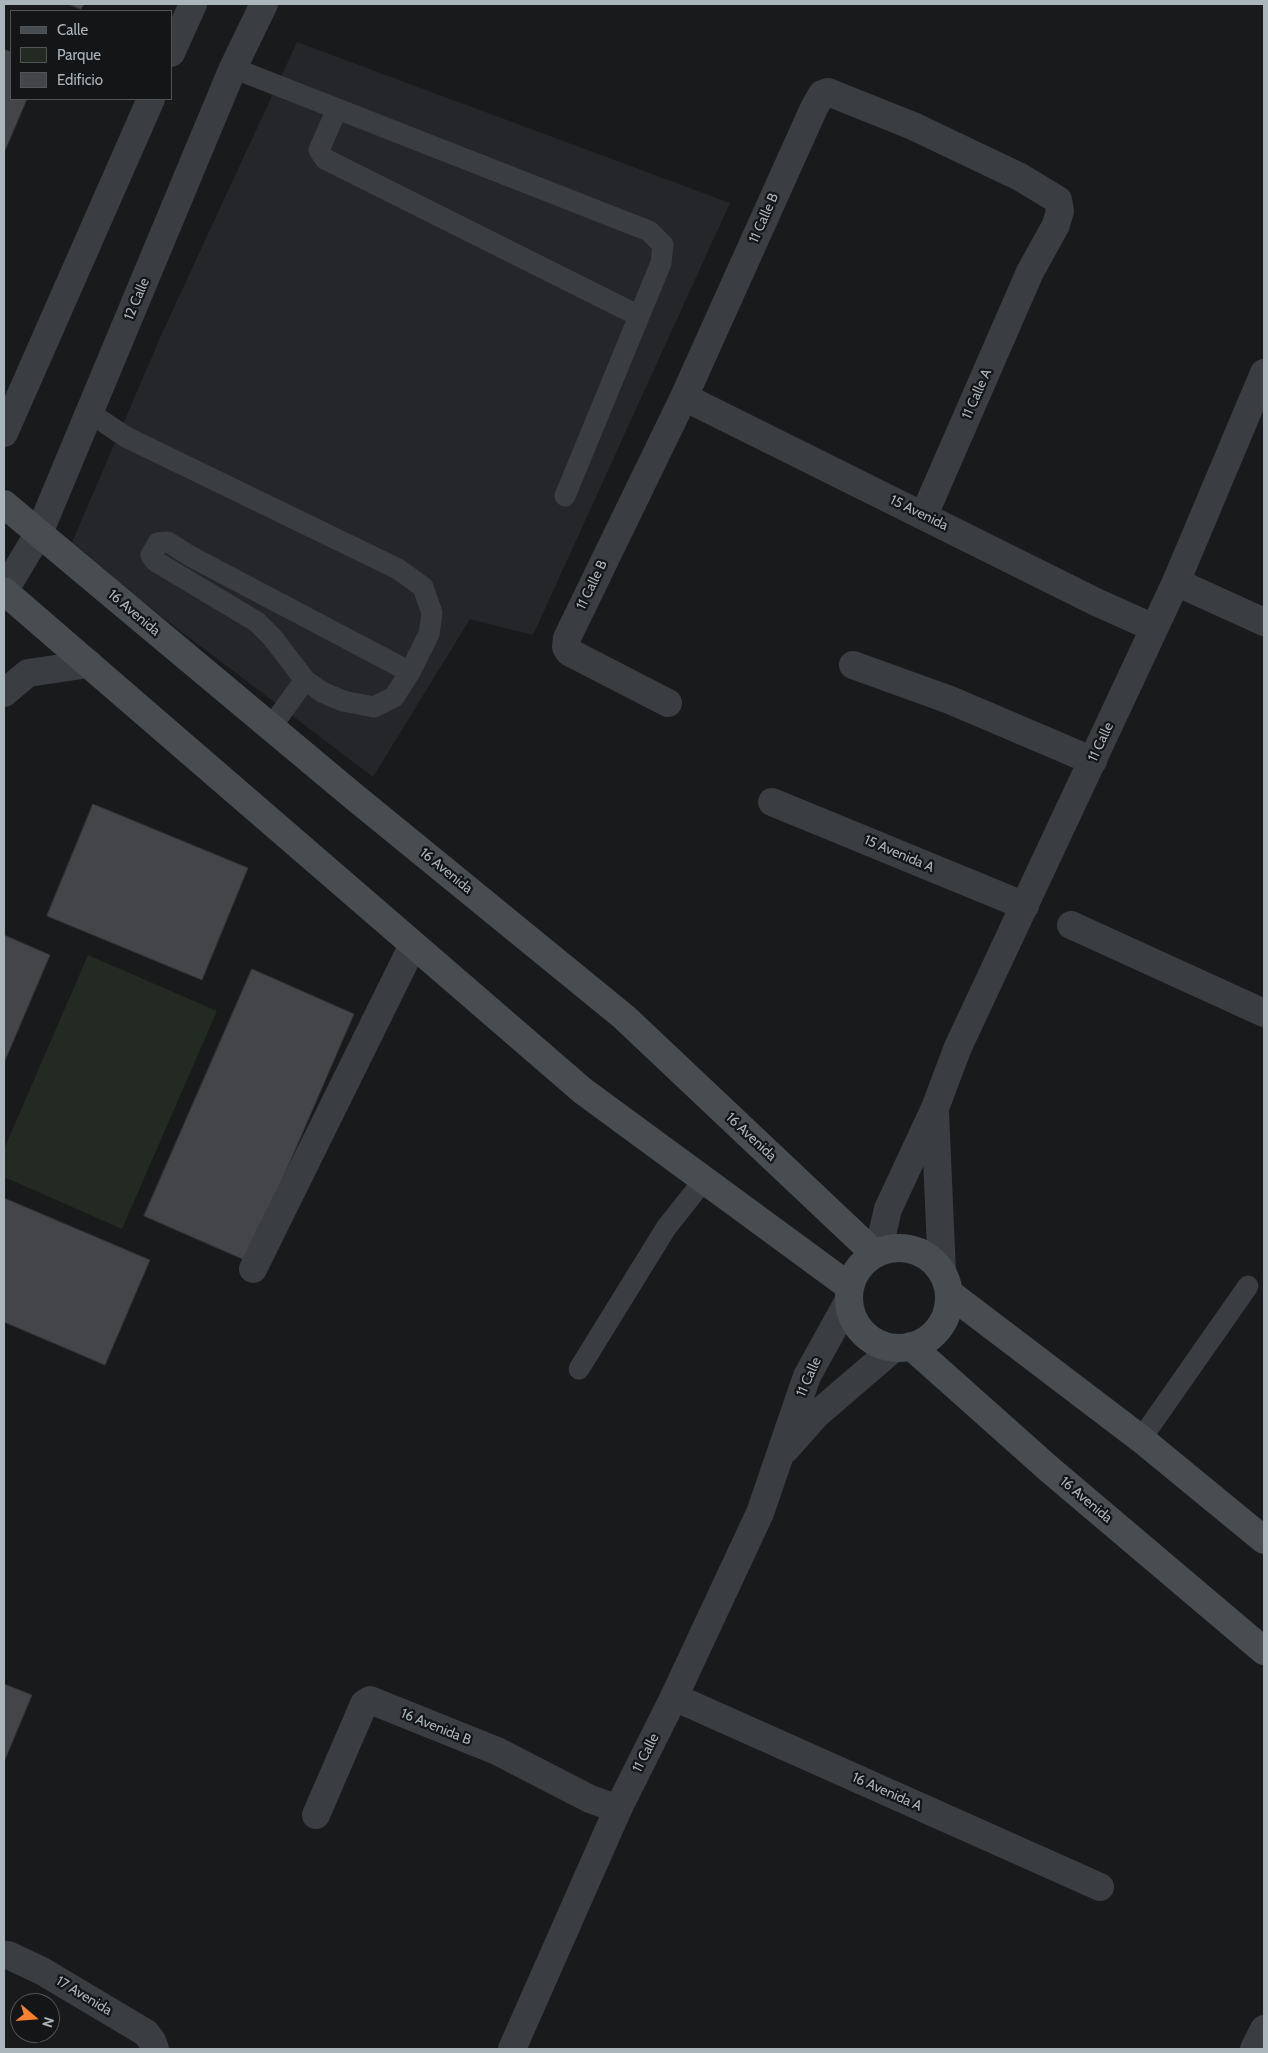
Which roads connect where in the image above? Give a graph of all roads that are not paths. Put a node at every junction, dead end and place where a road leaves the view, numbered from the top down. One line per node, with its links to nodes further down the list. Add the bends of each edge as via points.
1 (193, 4): 3 (street)
2 (264, 4): 4 (street, 12 Calle)
3 (172, 51)
4 (234, 68): 6 (lane); 11 (street, 12 Calle)
5 (151, 100): 12 (street)
6 (337, 109): 8 (lane, via 319,150 324,159); 8 (lane, via 649,231 663,245 660,263)
7 (1030, 272): 10 (street, 11 Calle B, via 1056,225 1060,211 1058,200 1020,177 912,126 834,93 822,94); 15 (street, 11 Calle A)
8 (639, 316): 13 (lane)
9 (1264, 373): 17 (street, 11 Calle)
10 (684, 397): 15 (street, 15 Avenida); 26 (street, 11 Calle B, via 567,638 566,647 568,652)
11 (90, 413): 16 (street, 12 Calle); 23 (lane, via 126,437 398,570 423,587 432,613 429,634)
12 (4, 433)
13 (565, 496)
14 (4, 504): 16 (main road, 16 Avenida)
15 (924, 516): 20 (street, 15 Avenida)
16 (39, 533): 18 (street, 12 Calle); 27 (main road, 16 Avenida)
17 (1176, 582): 19 (street); 20 (street, 11 Calle)
18 (4, 591): 21 (main road)
19 (1264, 622)
20 (1154, 628): 28 (street, 11 Calle)
21 (90, 664): 25 (street, via 28,672); 32 (main road)
22 (853, 665): 28 (street, via 950,700)
23 (410, 672): 24 (lane, via 394,697 374,707 343,701); 24 (lane, via 168,542 158,543 151,555 155,561 257,622)
24 (305, 680): 27 (lane)
25 (4, 693)
26 (668, 703)
27 (271, 727): 36 (main road, 16 Avenida, via 624,1017)
28 (1093, 761): 30 (street, 11 Calle)
29 (772, 802): 30 (street, 15 Avenida A)
30 (1026, 906): 34 (street, 11 Calle, via 958,1048)
31 (1071, 925): 33 (street)
32 (414, 945): 35 (main road, via 583,1091); 37 (street)
33 (1264, 1013)
34 (935, 1108): 36 (street, 11 Calle, via 888,1209); 38 (street, 11 Calle)
35 (704, 1180): 40 (main road); 42 (lane, via 666,1228)
36 (876, 1253): 38 (main road, via 895,1248 913,1249 930,1258); 40 (main road, via 854,1274)
37 (253, 1269)
38 (945, 1282): 41 (main road, via 945,1316 939,1326 932,1335); 43 (main road)
39 (1248, 1286): 43 (lane)
40 (849, 1294): 41 (main road, via 853,1318 863,1333 877,1343); 44 (street, 11 Calle, via 807,1376)
41 (902, 1347): 44 (street, 11 Calle, via 816,1415); 46 (main road, 16 Avenida)
42 (579, 1369)
43 (1141, 1438): 45 (main road)
44 (779, 1457): 47 (street, 11 Calle, via 760,1513)
45 (1264, 1540)
46 (1264, 1651)
47 (674, 1697): 48 (street, 11 Calle); 50 (street, 16 Avenida A)
48 (618, 1809): 49 (street, 16 Avenida B, via 590,1799 497,1751 370,1700 364,1704); 54 (street, 11 Calle)
49 (316, 1815)
50 (1100, 1887)
51 (4, 1955): 53 (street, 17 Avenida, via 42,1971 146,2033)
52 (1264, 2029): 55 (street)
53 (155, 2049)
54 (512, 2049)
55 (1254, 2049)

